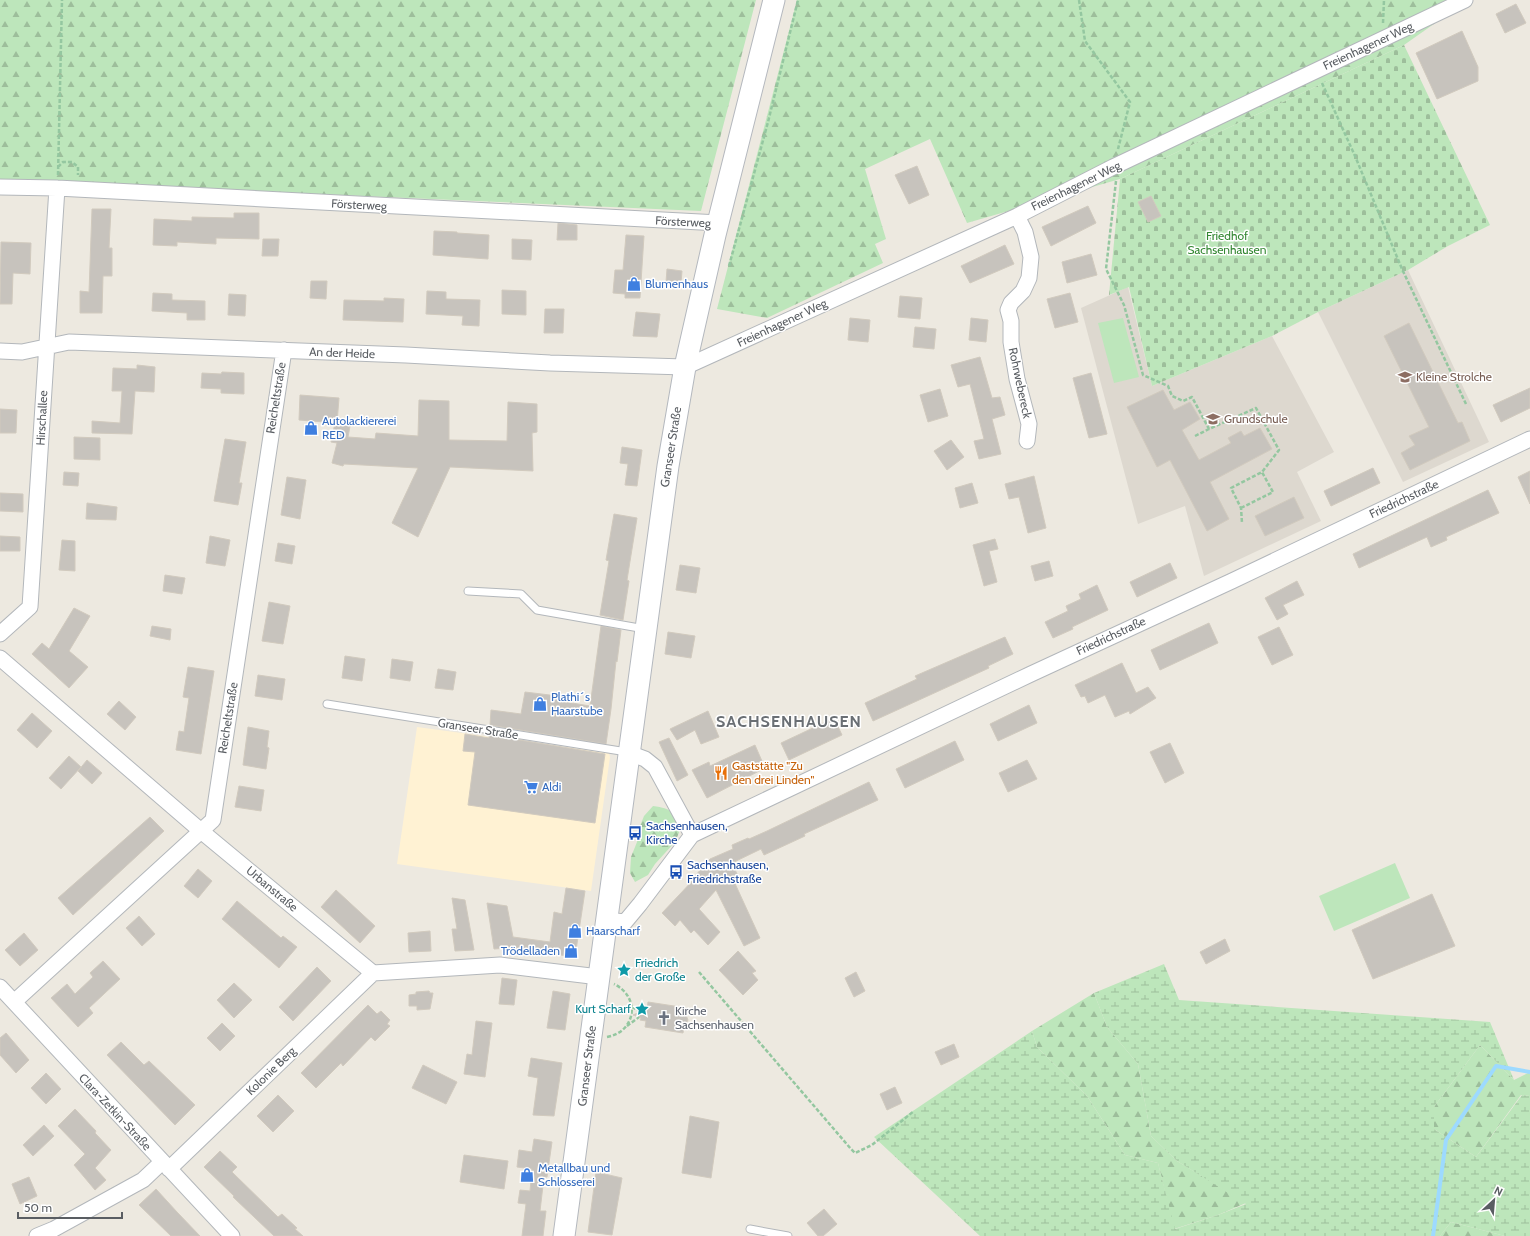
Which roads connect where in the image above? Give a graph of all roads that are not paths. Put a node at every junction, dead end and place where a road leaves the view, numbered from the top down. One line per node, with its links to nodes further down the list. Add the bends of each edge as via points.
1 (774, 0): 6 (main road, Granseer Straße)
2 (1465, 0): 5 (street, Freienhagener Weg, via 1113,167)
3 (0, 186): 4 (street, Försterweg)
4 (57, 188): 6 (street, Försterweg); 7 (street, Hirschallee)
5 (1017, 216): 10 (street, Freienhagener Weg); 12 (street, Rohrwebereck, via 1025,232 1031,258 1029,278 1023,291 1008,310 1017,379 1029,424)
6 (719, 223): 10 (main road, Granseer Straße)
7 (46, 348): 8 (street, An der Heide, via 69,342); 9 (street, An der Heide, via 22,352); 15 (street, Hirschallee, via 30,607)
8 (284, 350): 10 (street, An der Heide, via 550,364); 19 (street, Reicheltstraße, via 213,820)
9 (0, 351)
10 (685, 367): 14 (main road, Granseer Straße, via 668,466)
11 (1530, 439): 20 (street, Friedrichstraße)
12 (1027, 441)
13 (468, 591): 14 (lane, via 521,594 537,610)
14 (646, 629): 18 (main road, Granseer Straße)
15 (0, 634)
16 (0, 658): 19 (street, Urbanstraße)
17 (327, 704): 18 (lane, Granseer Straße)
18 (629, 753): 20 (street, via 645,759 655,767); 21 (main road, Granseer Straße)
19 (201, 831): 22 (street, Urbanstraße); 25 (street, Reicheltstraße)
20 (692, 835): 21 (street, Friedrichstraße, via 625,922)
21 (606, 920): 23 (main road, Granseer Straße)
22 (373, 973): 23 (street, via 500,965); 26 (street, Kolonie Berg)
23 (605, 980): 30 (main road, Granseer Straße)
24 (0, 987): 25 (street, Clara-Zetkin-Straße)
25 (14, 1002): 26 (street, Clara-Zetkin-Straße)
26 (165, 1166): 28 (street, Kolonie Berg, via 54,1229); 29 (street, Clara-Zetkin-Straße)
27 (750, 1229): 31 (lane)
28 (37, 1236)
29 (232, 1236)
30 (564, 1236)
31 (788, 1236)

